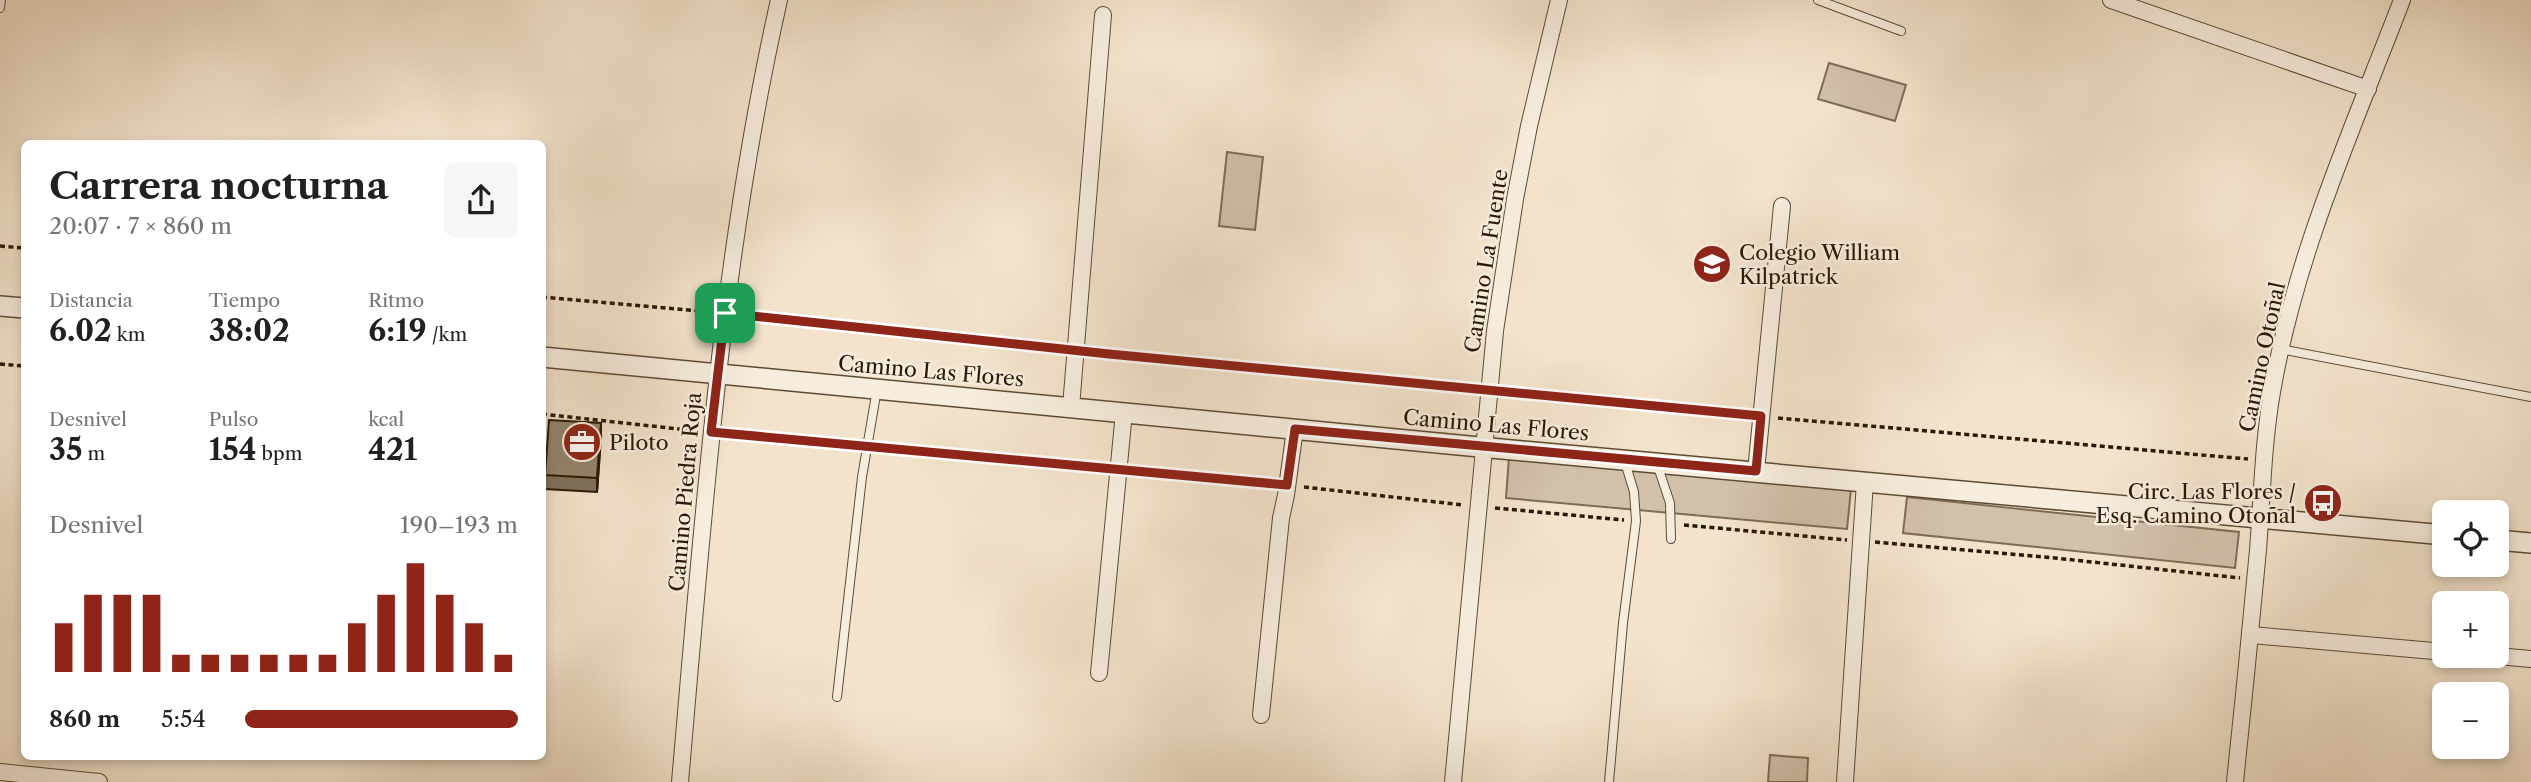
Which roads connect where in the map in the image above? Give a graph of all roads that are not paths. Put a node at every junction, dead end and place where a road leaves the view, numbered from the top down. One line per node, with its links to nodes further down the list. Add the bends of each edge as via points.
1 (1, 0): 7 (lane)
2 (779, 0): 16 (street, Camino Piedra Roja, via 753,127)
3 (1559, 0): 22 (street, Camino La Fuente, via 1515,199)
4 (1818, 0): 9 (lane)
5 (2111, 0): 10 (street)
6 (2402, 0): 10 (street, Camino Otoñal)
7 (0, 8)
8 (1103, 15): 19 (street)
9 (1901, 31)
10 (2368, 89): 14 (street, Camino Otoñal, via 2310,244)
11 (1783, 206): 25 (street)
12 (0, 306): 13 (street)
13 (21, 308)
14 (2280, 349): 18 (lane); 27 (street, Camino Otoñal, via 2263,461)
15 (546, 357): 16 (street, Camino Las Flores)
16 (718, 374): 17 (street, Camino Las Flores); 41 (street, Camino Piedra Roja)
17 (877, 389): 19 (street, Camino Las Flores); 37 (lane)
18 (2531, 397)
19 (1070, 407): 20 (street, Camino Las Flores)
20 (1124, 412): 21 (street, Camino Las Flores); 36 (street)
21 (1295, 429): 22 (street, Camino Las Flores); 38 (street)
22 (1484, 447): 23 (street, Camino Las Flores); 42 (street, Camino La Fuente)
23 (1624, 460): 24 (street, Camino Las Flores); 43 (lane, via 1634,492 1636,521)
24 (1656, 463): 25 (street, Camino Las Flores); 29 (lane, via 1670,503)
25 (1756, 471): 26 (street, Camino Las Flores)
26 (1865, 482): 27 (street, Camino Las Flores); 44 (street)
27 (2260, 519): 28 (street, Camino Las Flores); 32 (street, Camino Otoñal)
28 (2432, 534)
29 (1671, 539)
30 (2509, 541): 31 (street)
31 (2531, 543)
32 (2251, 635): 33 (street); 45 (street, Camino Otoñal)
33 (2432, 651)
34 (2509, 657): 35 (street)
35 (2531, 659)
36 (1099, 673)
37 (837, 697)
38 (1261, 715)
39 (0, 772): 40 (street)
40 (99, 782)
41 (680, 782)
42 (1453, 782)
43 (1609, 782)
44 (1845, 782)
45 (2235, 782)

